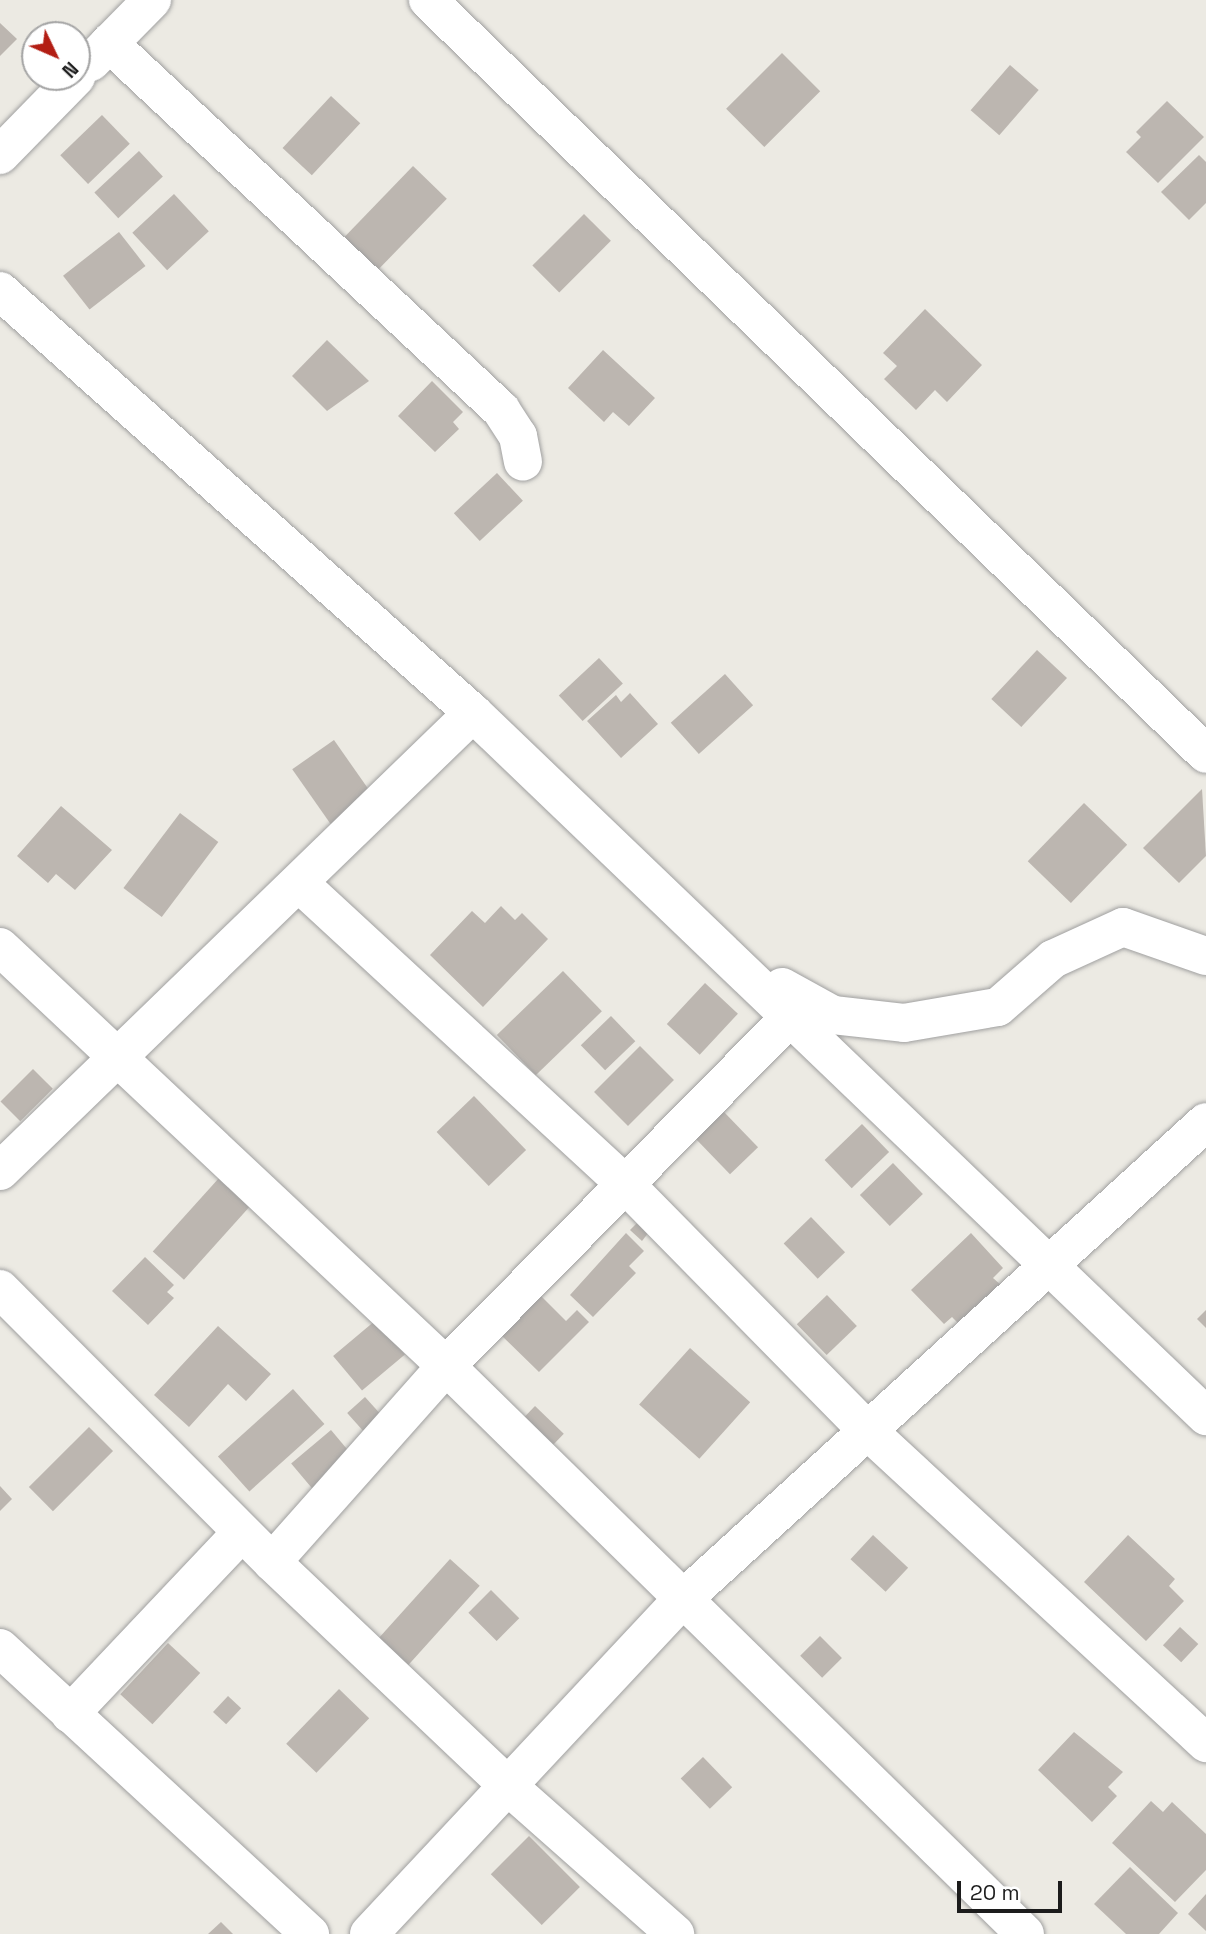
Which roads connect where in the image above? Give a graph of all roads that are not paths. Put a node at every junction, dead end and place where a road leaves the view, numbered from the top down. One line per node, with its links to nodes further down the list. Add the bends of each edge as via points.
1 (152, 0): 3 (street)
2 (428, 0): 10 (street)
3 (109, 43): 4 (street); 8 (street, via 501,410 518,436)
4 (91, 61)
5 (62, 91): 6 (street)
6 (0, 155)
7 (0, 291): 9 (street)
8 (523, 463)
9 (473, 713): 11 (street); 14 (street)
10 (1206, 754)
11 (300, 884): 16 (street); 19 (street)
12 (0, 947): 16 (street)
13 (1206, 956): 14 (street, via 1123,927 1053,959 998,1007 904,1023 833,1015)
14 (739, 963): 15 (street)
15 (792, 1015): 19 (street); 20 (street)
16 (120, 1057): 18 (street); 22 (street)
17 (1206, 1122): 20 (street)
18 (0, 1171)
19 (628, 1187): 22 (street); 24 (street)
20 (1051, 1265): 23 (street); 24 (street)
21 (0, 1289): 25 (street)
22 (446, 1366): 26 (street); 27 (street)
23 (1206, 1416)
24 (869, 1432): 27 (street); 30 (street)
25 (242, 1532): 26 (street); 29 (street)
26 (272, 1562): 31 (street)
27 (682, 1601): 31 (street); 35 (street)
28 (0, 1648): 29 (street)
29 (70, 1714): 32 (street)
30 (1206, 1743)
31 (509, 1787): 33 (street); 34 (street)
32 (310, 1934)
33 (369, 1934)
34 (675, 1934)
35 (1025, 1934)

